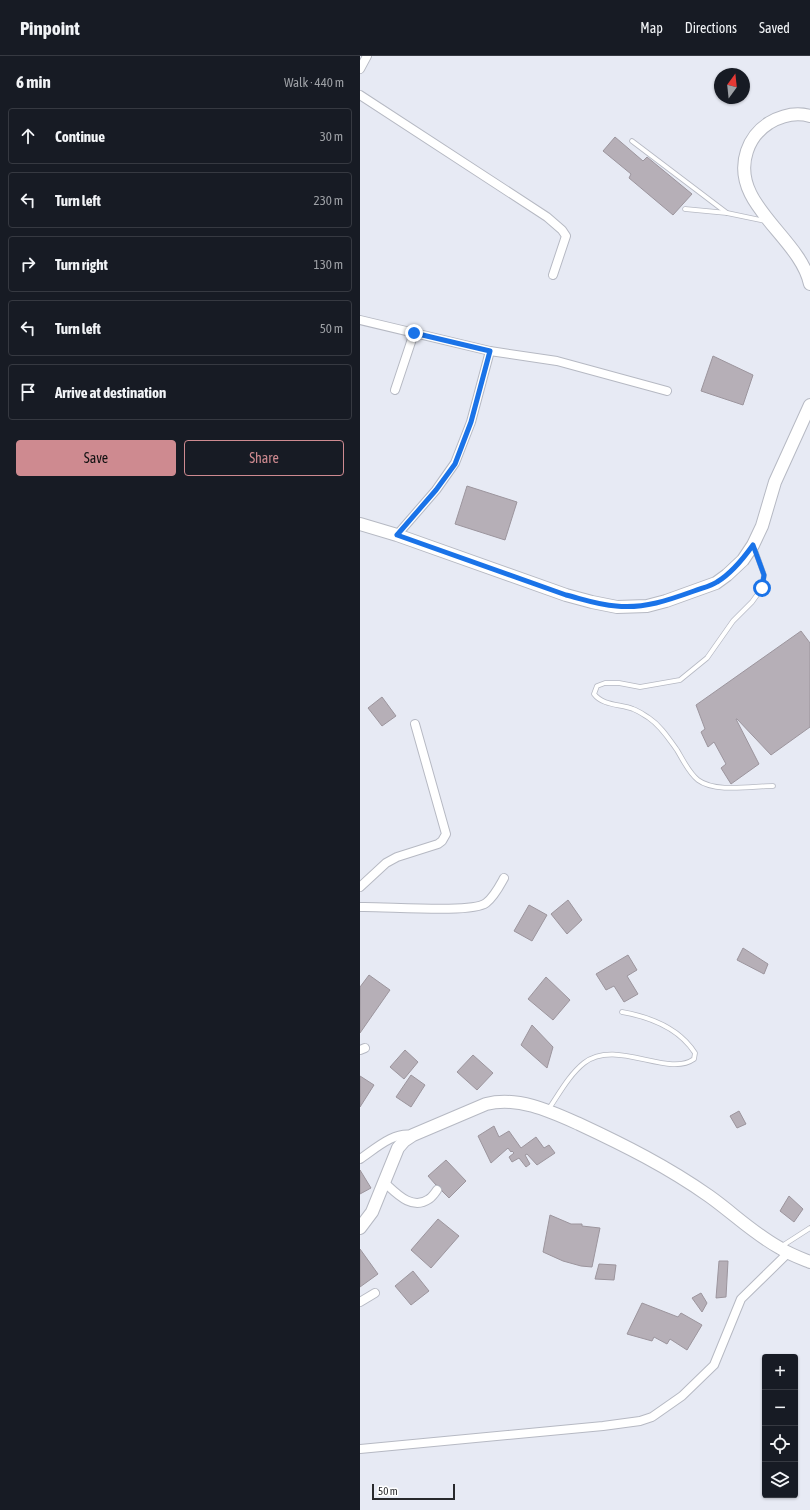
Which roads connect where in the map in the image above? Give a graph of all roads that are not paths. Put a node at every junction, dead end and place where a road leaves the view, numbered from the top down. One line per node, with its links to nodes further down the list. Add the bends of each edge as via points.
1 (367, 56): 2 (street)
2 (360, 69)
3 (360, 95): 9 (street, via 547,217 562,230 566,236)
4 (810, 116): 8 (street, via 789,115 775,119 754,136 749,144 743,166 745,179 753,198)
5 (632, 141): 7 (lane)
6 (685, 208): 7 (lane)
7 (727, 213): 8 (lane)
8 (768, 221): 10 (street, via 791,246 805,269)
9 (553, 275)
10 (810, 284)
11 (360, 320): 12 (street)
12 (414, 333): 13 (street); 14 (street)
13 (490, 351): 15 (street, via 557,361); 18 (street, via 471,422 455,464)
14 (395, 390)
15 (667, 391)
16 (810, 405): 19 (street, via 775,482 762,526)
17 (360, 524): 18 (street)
18 (397, 535): 19 (street, via 566,595 617,607 647,606 716,583 742,560)
19 (753, 545): 21 (lane, via 764,575 762,588 733,621 707,658 680,680 640,687 605,683 597,686 594,694 604,702 633,709 651,720 668,737 692,774 703,783 728,787)
20 (415, 724): 23 (street, via 446,834 438,844 386,863)
21 (773, 786)
22 (504, 878): 24 (street, via 485,904 474,907)
23 (360, 887)
24 (360, 907)
25 (622, 1012): 26 (lane, via 642,1016 679,1035 695,1053 694,1059 680,1065 606,1054 594,1057 570,1077)
26 (547, 1112): 27 (street, via 524,1104 498,1101); 33 (street, via 626,1146 663,1166 709,1196)
27 (413, 1135): 28 (street, via 405,1134 392,1138); 29 (street, via 400,1145)
28 (360, 1159)
29 (385, 1183): 30 (street, via 401,1198 412,1202 429,1199); 31 (street, via 372,1212)
30 (438, 1190)
31 (360, 1228)
32 (810, 1228): 33 (lane)
33 (779, 1248): 34 (street); 37 (street, via 788,1253 741,1299 714,1365 682,1396 652,1417 595,1427)
34 (810, 1262)
35 (375, 1293): 36 (street)
36 (360, 1302)
37 (360, 1449)

